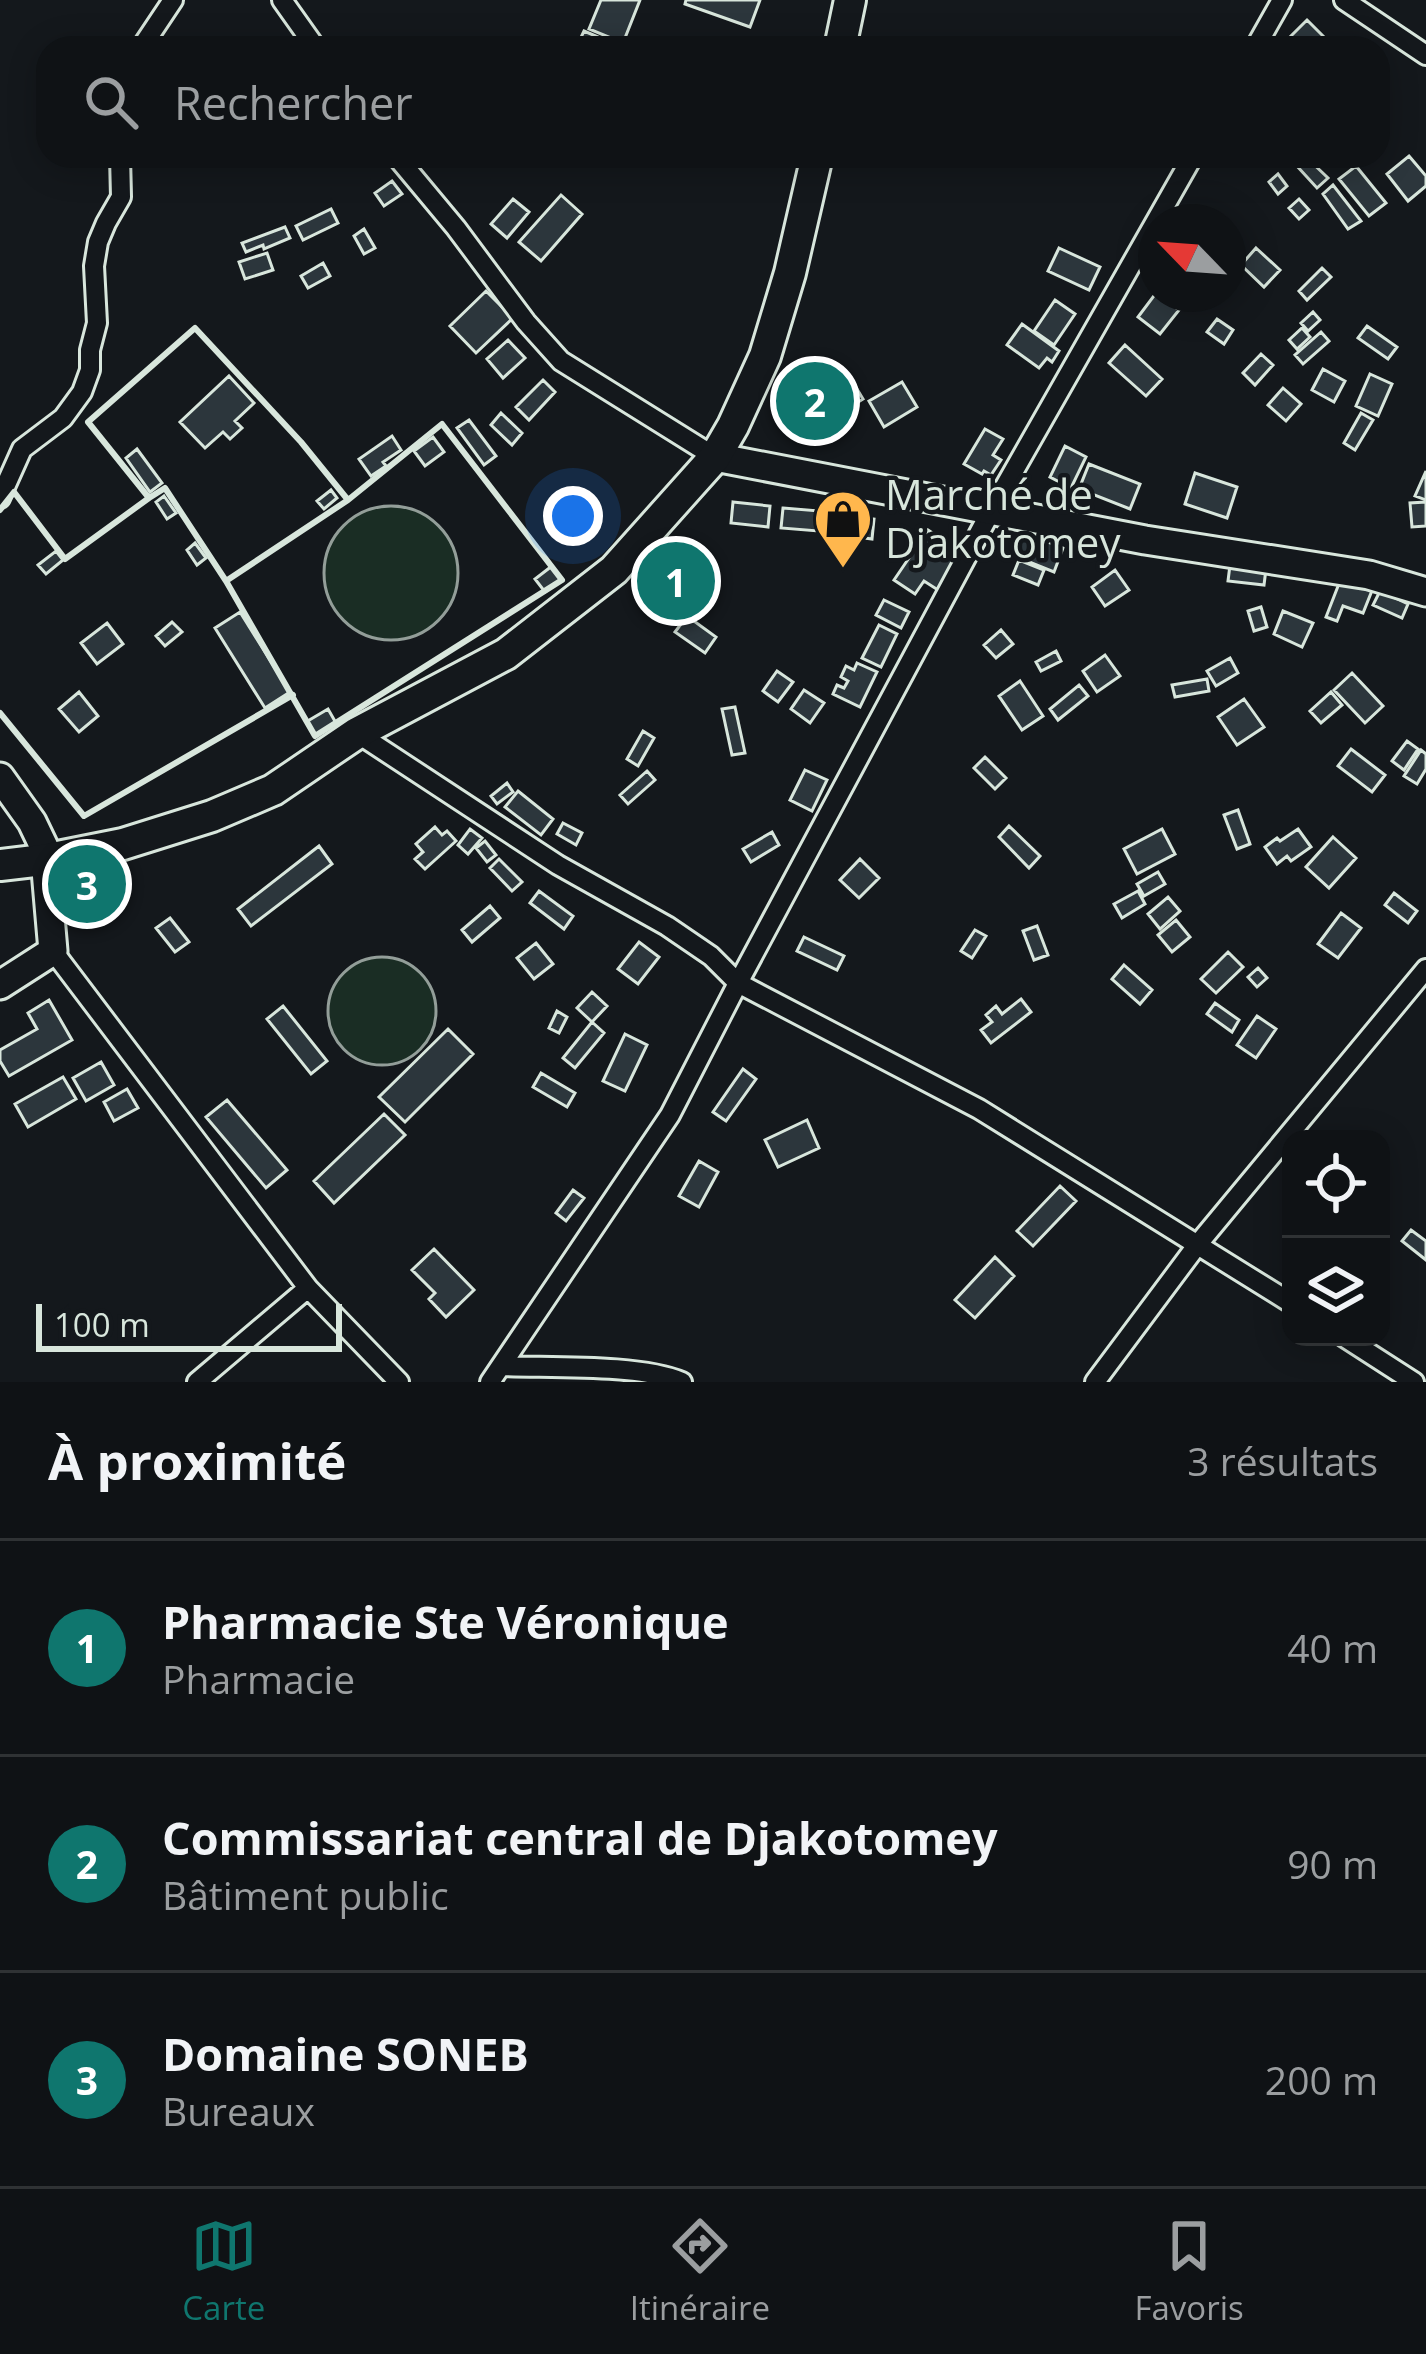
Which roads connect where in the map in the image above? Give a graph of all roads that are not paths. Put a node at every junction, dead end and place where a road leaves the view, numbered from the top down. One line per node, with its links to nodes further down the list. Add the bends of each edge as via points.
1 (173, 0): 6 (street)
2 (282, 0): 7 (street)
3 (850, 0): 8 (main road)
4 (1282, 0): 9 (street)
5 (1344, 0): 10 (street)
6 (149, 36)
7 (308, 36)
8 (842, 36)
9 (1262, 36)
10 (1426, 55)
11 (120, 168): 16 (street, via 121,197 98,242 97,323 82,392 22,449)
12 (406, 168): 15 (street, via 561,362)
13 (815, 168): 15 (main road, via 765,356)
14 (1186, 168): 17 (street)
15 (715, 457): 17 (street); 19 (main road, via 614,570 550,623)
16 (0, 498)
17 (992, 511): 18 (street, via 1369,575); 25 (street)
18 (1426, 592)
19 (357, 733): 21 (main road, via 273,790 212,816); 25 (street, via 667,926)
20 (0, 777): 21 (street, via 32,822)
21 (43, 860): 22 (main road); 23 (street)
22 (0, 865)
23 (52, 951): 26 (street); 28 (street)
24 (1426, 969): 27 (street)
25 (738, 983): 27 (street, via 979,1109); 31 (street, via 670,1115)
26 (0, 986)
27 (1198, 1244): 29 (street); 35 (street)
28 (308, 1288): 32 (street); 33 (street)
29 (1282, 1298)
30 (1358, 1346): 36 (street)
31 (496, 1374): 34 (street, via 635,1372)
32 (197, 1382)
33 (399, 1382)
34 (682, 1382)
35 (1095, 1382)
36 (1414, 1382)

